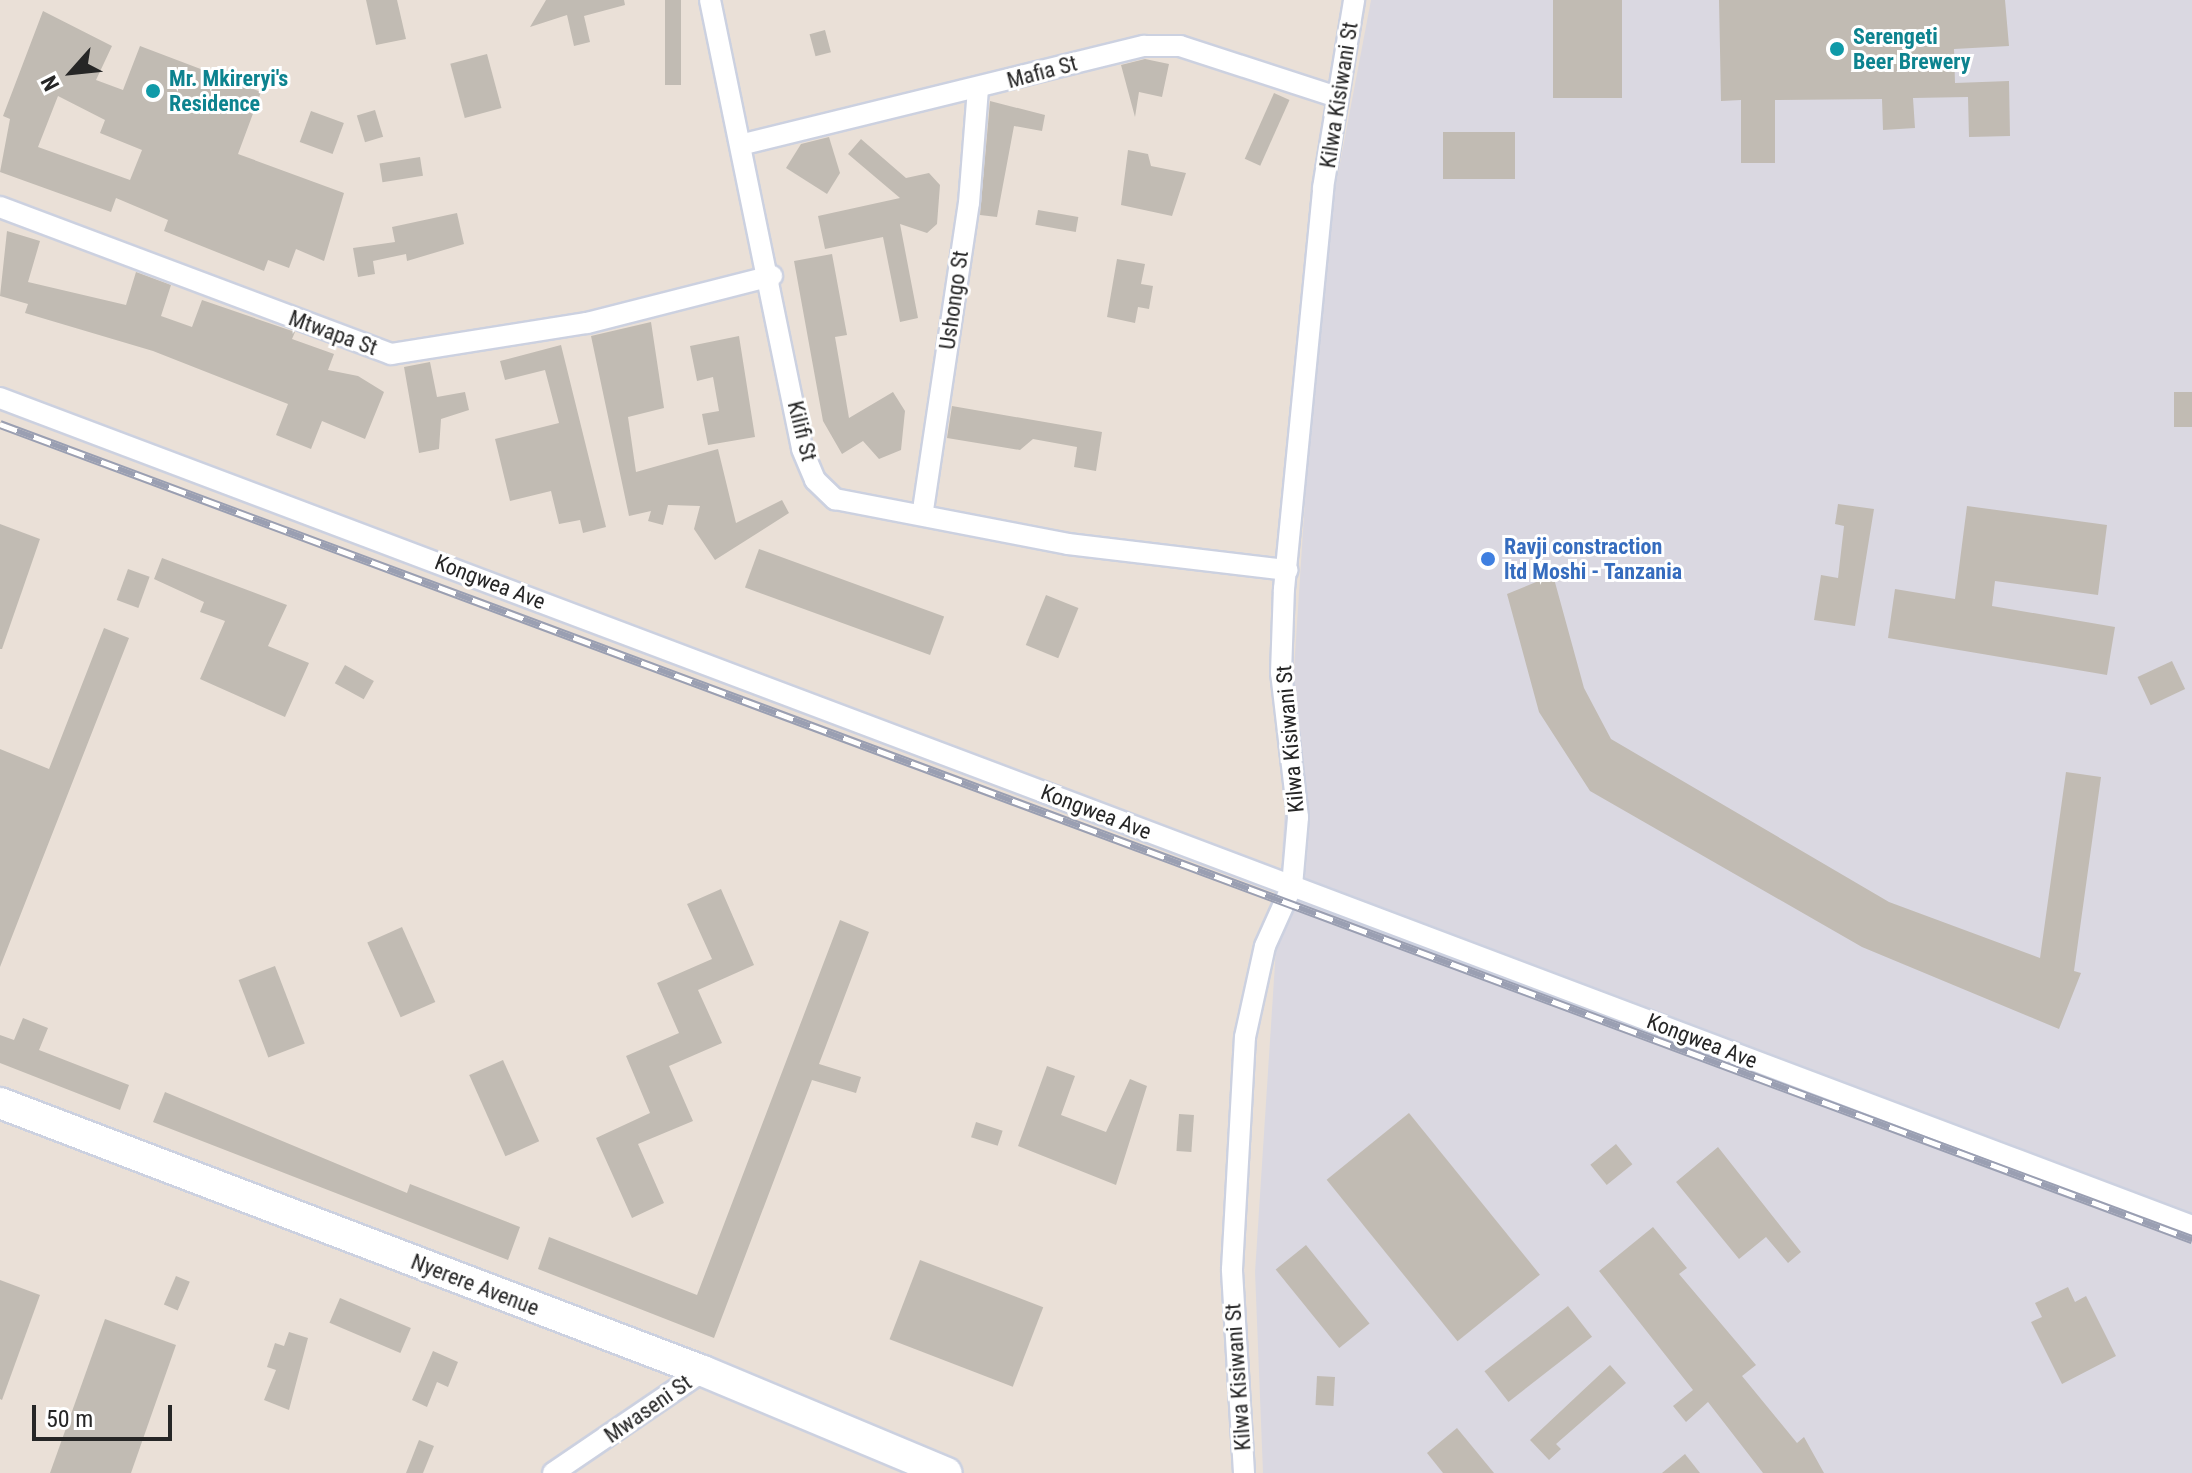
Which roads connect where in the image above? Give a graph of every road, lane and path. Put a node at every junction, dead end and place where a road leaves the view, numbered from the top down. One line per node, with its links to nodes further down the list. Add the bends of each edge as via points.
1 (710, 0): 5 (street, Kilifi St)
2 (1354, 0): 4 (street, Kilwa Kisiwani St)
3 (978, 89): 4 (street, Mafia St, via 1144,46 1180,46); 5 (street, Mafia St); 9 (street, Ushongo St, via 969,203)
4 (1337, 97): 10 (street, Kilwa Kisiwani St)
5 (744, 144): 7 (street, Kilifi St)
6 (0, 207): 7 (street, Mtwapa St, via 391,354 587,323)
7 (772, 276): 9 (street, Kilifi St, via 802,449 815,480 835,499)
8 (0, 398): 11 (street, Kongwea Ave)
9 (923, 510): 10 (street, Kilifi St, via 1068,544)
10 (1287, 570): 11 (street, Kilwa Kisiwani St, via 1281,673 1298,817)
11 (1292, 886): 13 (street, Kongwea Ave); 17 (street, Kilwa Kisiwani St, via 1265,946 1245,1037 1232,1269)
12 (0, 1103): 14 (street, Nyerere Avenue)
13 (2192, 1226)
14 (703, 1371): 15 (street, Mwaseni St); 16 (street, Nyerere Avenue)
15 (553, 1473)
16 (947, 1473)
17 (1244, 1473)

